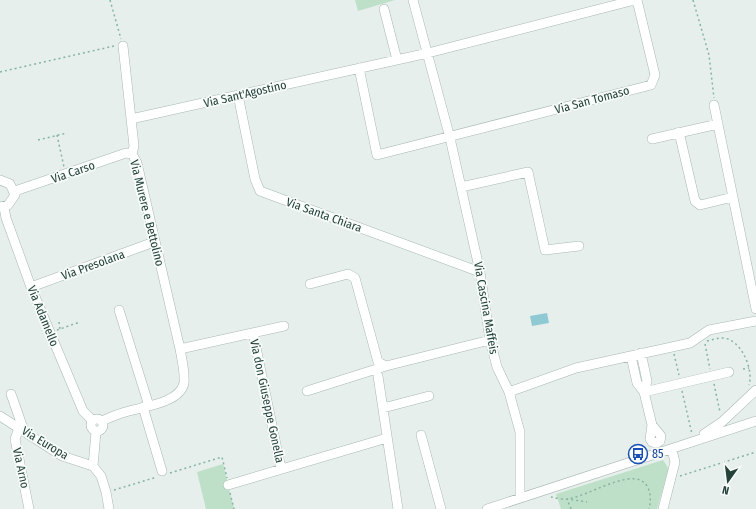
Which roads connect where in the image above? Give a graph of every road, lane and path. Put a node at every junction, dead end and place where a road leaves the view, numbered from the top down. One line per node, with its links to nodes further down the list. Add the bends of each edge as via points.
1 (110, 0): 6 (path)
2 (413, 0): 7 (street, Via Cascina Maffeis)
3 (693, 0): 12 (path, via 709,55)
4 (637, 1): 7 (street, Via San Tomaso); 18 (street, Via San Tomaso, via 655,75 650,85)
5 (384, 9): 8 (street)
6 (122, 45): 10 (path); 13 (street, Via Murere e Bettolino)
7 (428, 53): 8 (street, Via Sant'Agostino); 18 (street, Via Cascina Maffeis)
8 (397, 60): 9 (street, Via Sant'Agostino)
9 (359, 68): 11 (street, Via Sant'Agostino); 18 (street, via 377,155)
10 (0, 72)
11 (238, 95): 13 (street, Via Sant'Agostino); 30 (street, Via Santa Chiara, via 255,179 260,191)
12 (714, 105): 14 (street)
13 (131, 120): 21 (street, Via Murere e Bettolino, via 134,146)
14 (718, 124): 15 (street); 26 (street)
15 (679, 132): 19 (street); 26 (street, via 695,201 700,205)
16 (67, 133): 17 (path)
17 (57, 136): 20 (path); 22 (path)
18 (450, 138): 24 (street, Via Cascina Maffeis)
19 (652, 139)
20 (38, 140)
21 (132, 154): 22 (street, Via Carso, via 126,153); 28 (street, Via Murere e Bettolino, via 137,163)
22 (66, 174): 25 (street, Via Carso)
23 (0, 180): 25 (street, via 10,184)
24 (461, 188): 29 (street, via 528,172 544,250); 30 (street, Via Cascina Maffeis)
25 (14, 191): 27 (street, via 14,199)
26 (733, 197): 33 (street)
27 (2, 207): 32 (street, Via Adamello)
28 (154, 242): 32 (street, Via Presolana); 44 (street, Via Murere e Bettolino)
29 (579, 246)
30 (480, 272): 42 (street, Via Cascina Maffeis)
31 (310, 284): 47 (street, via 348,274 355,278 378,362)
32 (31, 287): 40 (street, Via Adamello)
33 (756, 308)
34 (119, 310): 58 (street)
35 (756, 321): 45 (street, via 709,330 690,343)
36 (59, 322): 39 (path)
37 (80, 322): 39 (path)
38 (284, 326): 41 (street, Via don Giuseppe Gonella)
39 (60, 329): 40 (path)
40 (50, 333): 61 (street, Via Adamello, via 83,411)
41 (253, 333): 44 (street, Via don Giuseppe Gonella); 74 (street, Via don Giuseppe Gonella)
42 (490, 340): 47 (street); 54 (street, Via Cascina Maffeis, via 497,367)
43 (704, 342): 48 (path, via 723,338 734,344 743,352)
44 (180, 349): 58 (street, Via Murere e Bettolino, via 184,384 178,394)
45 (641, 353): 46 (street); 55 (street, via 647,381)
46 (631, 356): 54 (street, via 576,368); 55 (street, via 637,383)
47 (386, 366): 53 (street)
48 (750, 368): 49 (path); 52 (path)
49 (743, 369)
50 (729, 372): 55 (street)
51 (378, 376): 59 (street)
52 (753, 388): 70 (street, via 722,422 709,432)
53 (307, 391)
54 (509, 392): 80 (street, Via Cascina Maffeis, via 520,432)
55 (644, 392): 64 (street)
56 (11, 394): 65 (street)
57 (429, 396): 59 (street)
58 (146, 407): 62 (street, Via Murere e Bettolino); 75 (street)
59 (383, 408): 69 (street)
60 (0, 416): 65 (street, Via Europa)
61 (92, 420): 62 (street, Via Murere e Bettolino, via 97,418); 66 (street, via 90,425)
62 (102, 421): 66 (street, via 101,430)
63 (756, 421): 70 (street)
64 (652, 425)
65 (21, 430): 73 (street, Via Europa, via 62,456); 83 (street, Via Arno, via 15,439)
66 (96, 432): 73 (street)
67 (692, 434): 70 (path)
68 (421, 435): 87 (street)
69 (387, 438): 74 (street, Via don Giuseppe Gonella); 86 (street)
70 (685, 440): 71 (street)
71 (672, 450): 76 (street, via 675,462); 80 (street)
72 (756, 452): 76 (path)
73 (93, 466): 78 (street, via 101,476)
74 (281, 469): 77 (street, Via don Giuseppe Gonella)
75 (162, 471)
76 (671, 479): 91 (street)
77 (228, 485): 78 (path, via 222,457); 85 (path)
78 (106, 492): 84 (street)
79 (547, 497): 81 (path)
80 (520, 498): 88 (street)
81 (568, 499): 82 (path); 89 (path); 90 (path, via 628,479 640,480 648,487 652,498)
82 (587, 502)
83 (29, 509)
84 (109, 509)
85 (234, 509)
86 (398, 509)
87 (441, 509)
88 (487, 509)
89 (571, 509)
90 (649, 509)
91 (663, 509)

